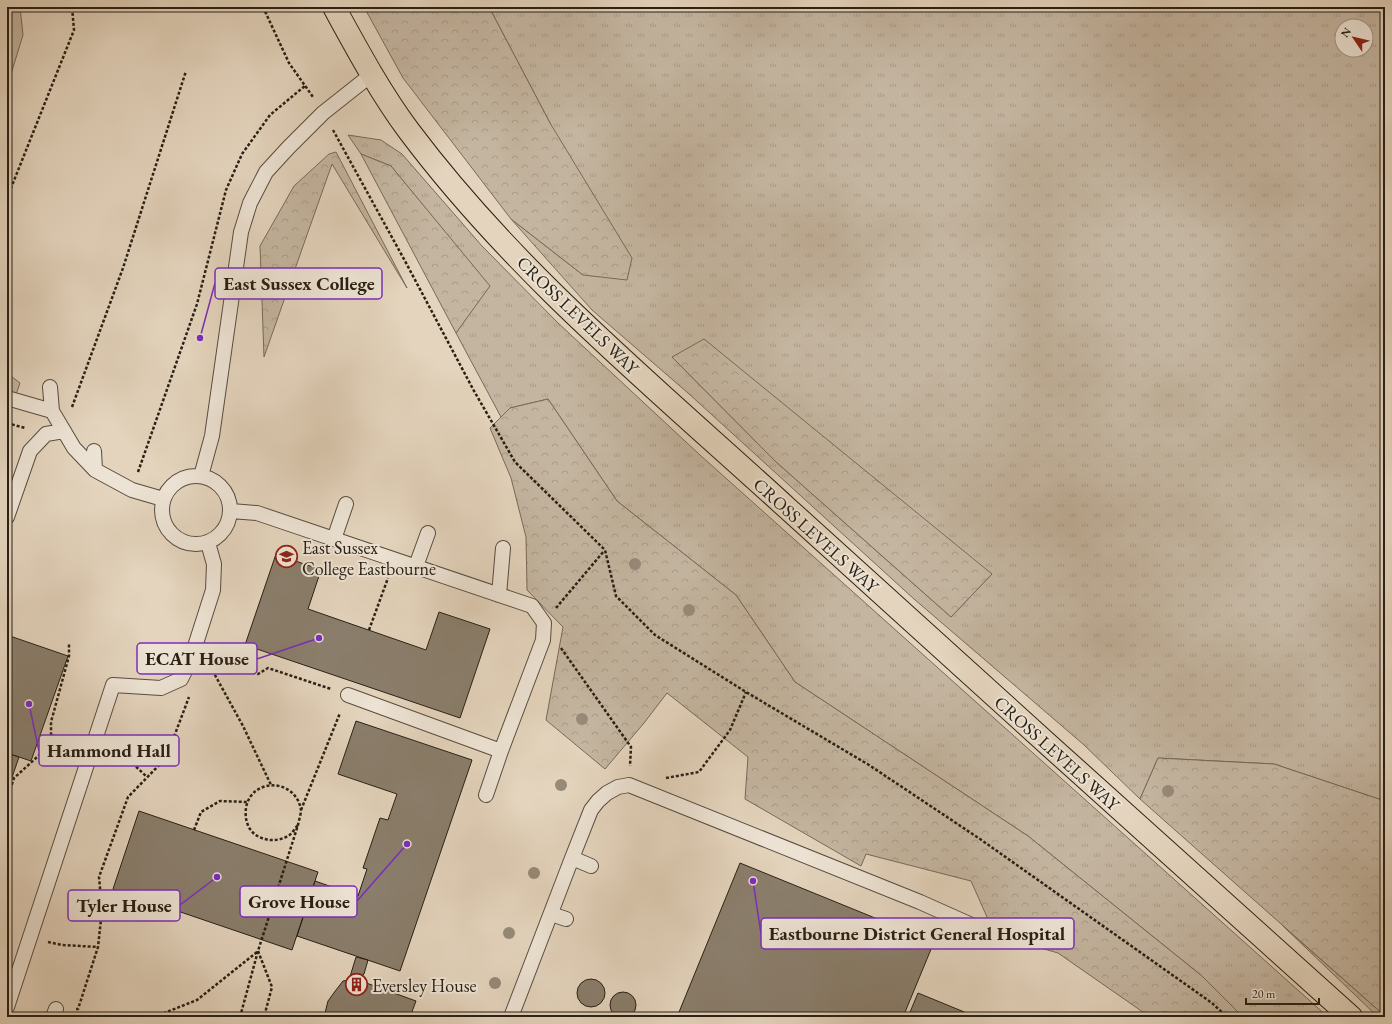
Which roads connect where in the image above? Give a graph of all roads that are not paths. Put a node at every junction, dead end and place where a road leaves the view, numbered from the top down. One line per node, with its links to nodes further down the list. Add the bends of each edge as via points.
1 (334, 7): 2 (main road, CROSS LEVELS WAY)
2 (371, 75): 9 (lane, via 323,113 288,148 266,172 250,203 241,232 212,436); 30 (main road, CROSS LEVELS WAY, via 449,182 545,286 934,643)
3 (50, 387): 5 (lane)
4 (7, 398): 5 (lane)
5 (52, 411): 6 (lane)
6 (64, 431): 8 (lane, via 74,448); 13 (lane, via 46,434 30,451)
7 (94, 451): 8 (lane)
8 (95, 470): 10 (lane, via 132,490)
9 (201, 476): 10 (lane, via 189,476 178,480 169,488); 12 (lane, via 215,481 226,492)
10 (163, 499): 16 (lane, via 163,521 176,538 197,545)
11 (346, 504): 15 (lane)
12 (231, 512): 15 (lane, via 257,513); 16 (lane, via 224,531)
13 (7, 517)
14 (428, 532): 18 (lane)
15 (334, 539): 18 (lane)
16 (208, 543): 28 (lane, via 214,564 213,590 191,659 181,679 161,688 113,685)
17 (503, 548): 19 (lane)
18 (416, 566): 19 (lane)
19 (499, 595): 21 (lane, via 532,606 544,623 543,640)
20 (348, 695): 21 (lane)
21 (501, 751): 22 (lane)
22 (486, 795)
23 (572, 858): 24 (lane); 25 (lane); 27 (lane, via 598,800 618,787 629,785)
24 (591, 866)
25 (551, 914): 26 (lane); 29 (lane)
26 (566, 919)
27 (976, 927)
28 (7, 1007)
29 (511, 1017)
30 (1352, 1017)

